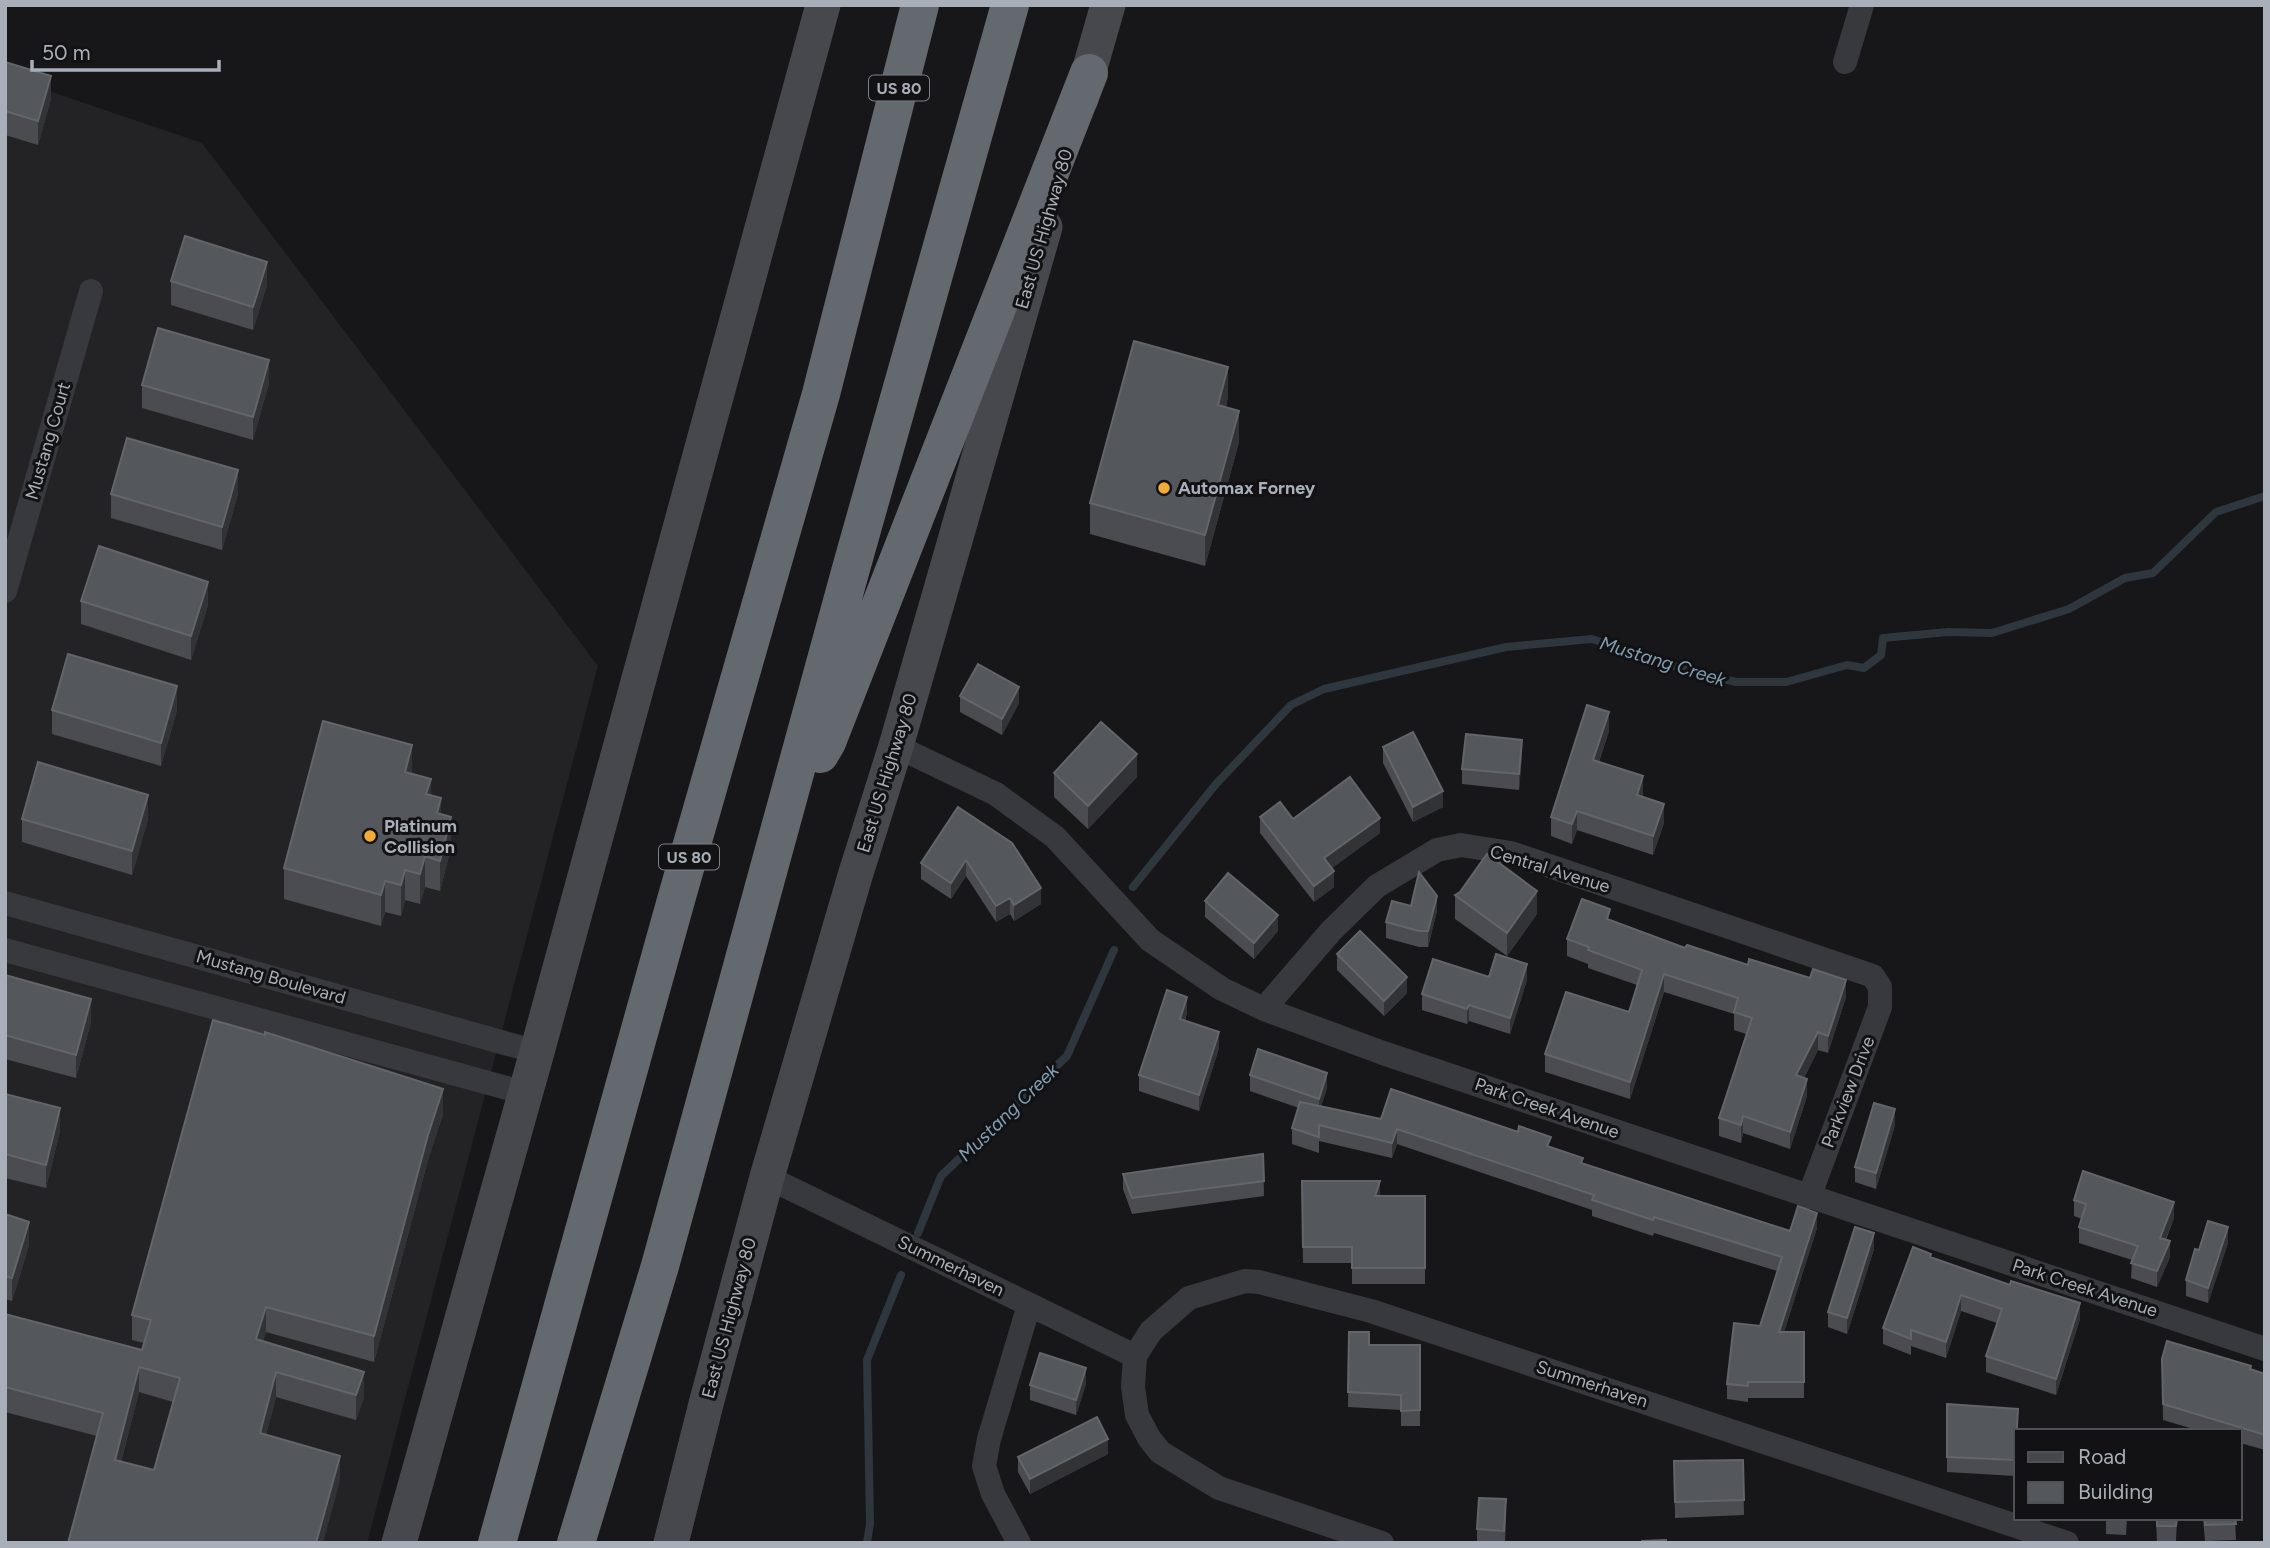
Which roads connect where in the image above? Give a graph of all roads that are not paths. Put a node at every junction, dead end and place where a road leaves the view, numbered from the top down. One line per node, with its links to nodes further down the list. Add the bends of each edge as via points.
1 (823, 5): 18 (main road)
2 (895, 5): 9 (highway)
3 (920, 5): 9 (highway, US 80)
4 (1010, 5): 13 (highway)
5 (1108, 5): 8 (main road, East US Highway 80)
6 (1862, 5): 7 (street)
7 (1845, 62)
8 (1089, 73): 12 (main road, East US Highway 80); 13 (highway, via 827,741)
9 (878, 170): 26 (highway, US 80, via 821,394)
10 (91, 291): 11 (street, Mustang Court)
11 (5, 591)
12 (896, 746): 17 (street, Park Creek Avenue, via 1006,801 1055,837 1150,940 1222,989); 20 (main road, East US Highway 80)
13 (781, 822): 27 (highway, via 660,1266)
14 (5, 903): 18 (street, Mustang Boulevard)
15 (5, 950): 19 (street)
16 (1880, 987): 17 (street, Central Avenue, via 1873,976 1624,891 1511,853 1461,845 1437,850 1377,886); 21 (street, Parkview Drive, via 1880,1007)
17 (1264, 1009): 21 (street, Park Creek Avenue)
18 (537, 1052): 19 (main road)
19 (525, 1093): 25 (main road)
20 (767, 1177): 22 (street, Summerhaven); 28 (main road, East US Highway 80)
21 (1809, 1197): 23 (street, Park Creek Avenue)
22 (1029, 1305): 24 (street, Summerhaven); 29 (street, via 984,1466)
23 (2265, 1349)
24 (1135, 1356): 30 (street, via 1133,1387 1138,1415 1160,1452 1219,1488); 31 (street, Summerhaven, via 1151,1331 1189,1298 1259,1282 1371,1311)
25 (399, 1543)
26 (498, 1543)
27 (576, 1543)
28 (671, 1543)
29 (1019, 1543)
30 (1382, 1543)
31 (2067, 1543)

